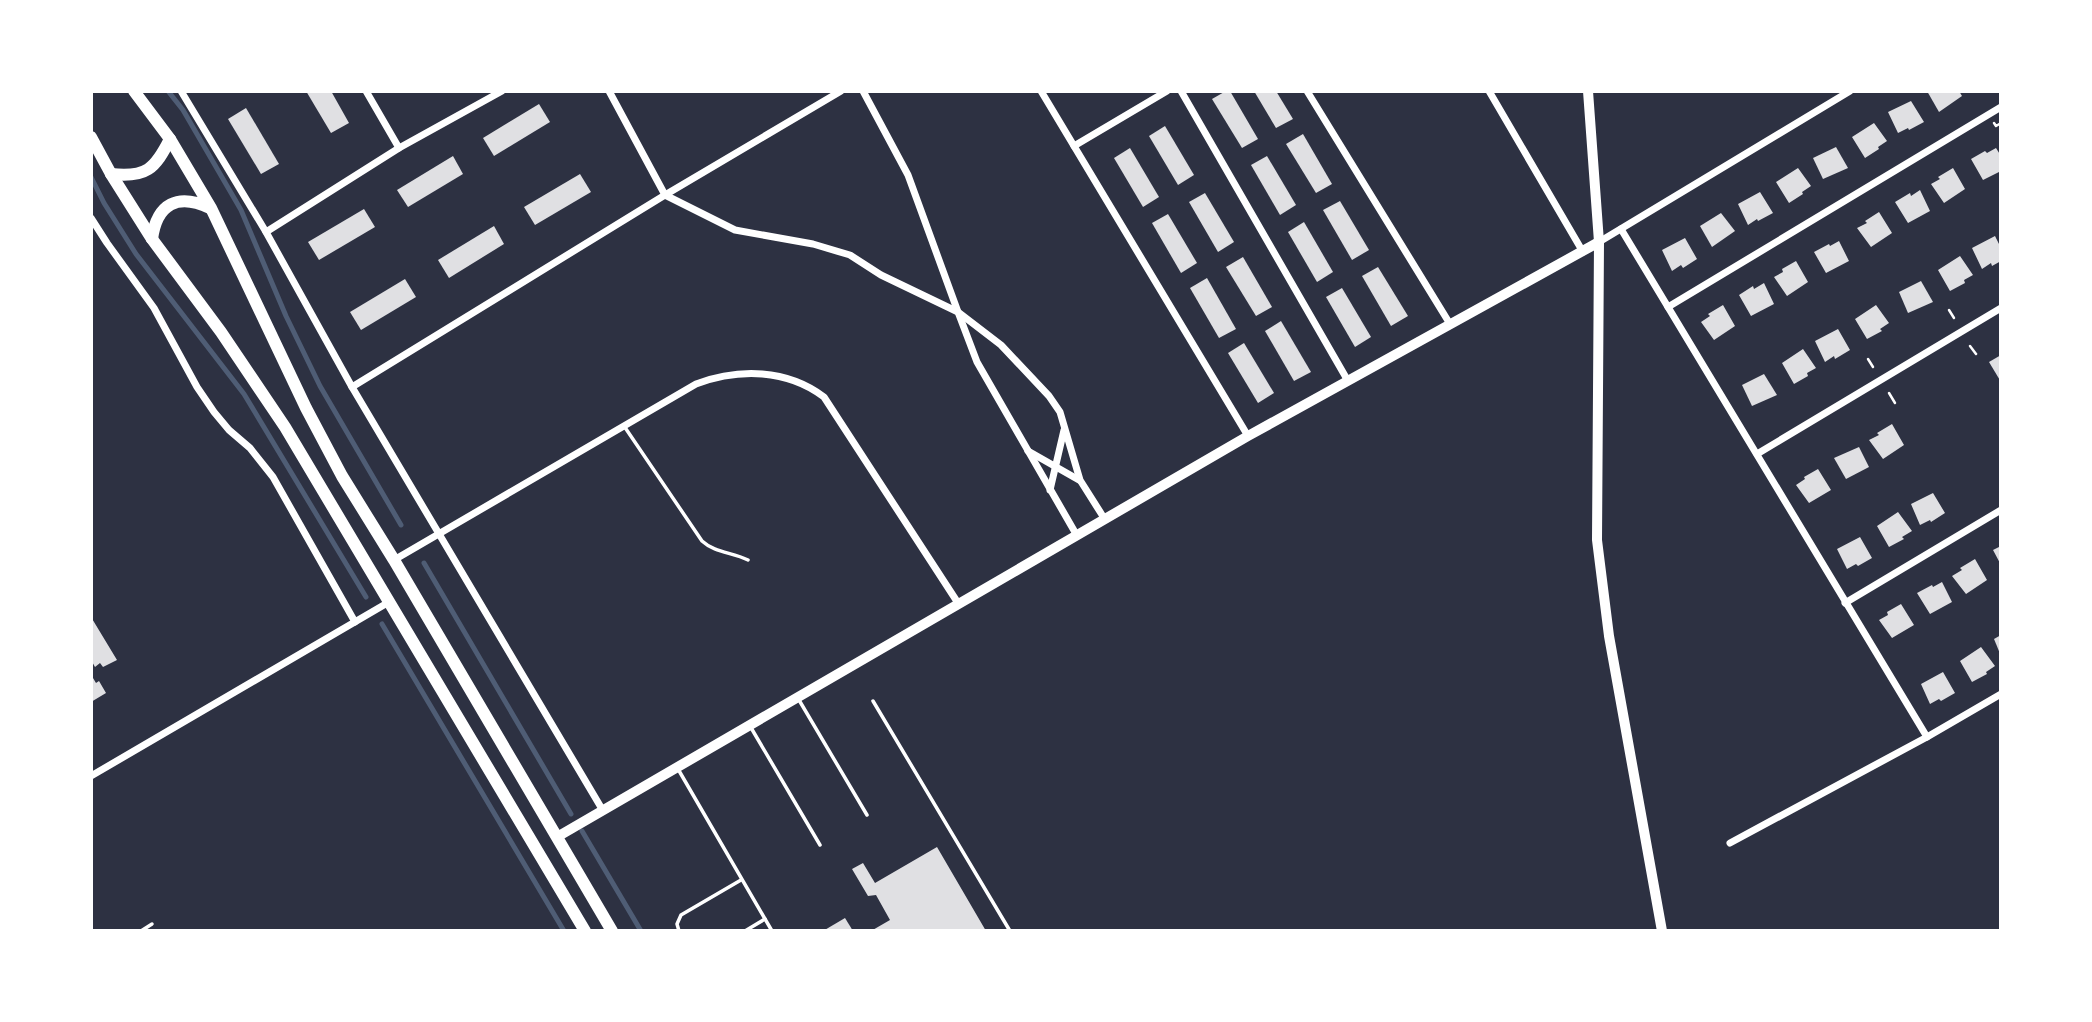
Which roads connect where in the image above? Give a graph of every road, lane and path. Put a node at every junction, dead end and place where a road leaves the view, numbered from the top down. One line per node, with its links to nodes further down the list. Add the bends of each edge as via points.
1 (134, 91): 19 (main road)
2 (181, 91): 27 (street)
3 (366, 91): 21 (street)
4 (502, 91): 21 (street)
5 (609, 91): 23 (street)
6 (839, 91): 23 (street)
7 (863, 91): 34 (street, via 908,175)
8 (1041, 91): 20 (street)
9 (1167, 91): 20 (street)
10 (1181, 91): 41 (street)
11 (1307, 91): 36 (street)
12 (1489, 91): 30 (street)
13 (1588, 91): 29 (street)
14 (1850, 91): 26 (street)
15 (2001, 107): 31 (street)
16 (2001, 123): 17 (path)
17 (1996, 126)
18 (91, 137): 22 (main road)
19 (170, 139): 22 (main road, via 160,160 146,171 129,176); 24 (main road)
20 (1074, 146): 47 (street)
21 (399, 148): 27 (street)
22 (111, 174): 28 (main road)
23 (665, 195): 34 (street, via 735,230 850,255); 42 (street)
24 (211, 208): 28 (main road, via 196,201 169,204 154,226); 57 (main road, via 341,476)
25 (91, 218): 62 (street, via 154,308 214,412 273,477)
26 (1621, 229): 29 (street); 31 (street)
27 (267, 232): 42 (street)
28 (152, 239): 61 (main road, via 285,427)
29 (1599, 242): 30 (street); 85 (street, via 1597,540 1609,636)
30 (1583, 252): 36 (street)
31 (1668, 307): 49 (street)
32 (2001, 308): 49 (street)
33 (1949, 310): 35 (path)
34 (958, 312): 46 (street, via 1001,345 1049,396); 48 (street, via 977,362)
35 (1954, 318)
36 (1450, 324): 41 (street)
37 (1970, 346): 38 (path)
38 (1976, 355)
39 (1868, 359): 40 (path)
40 (1873, 367)
41 (1348, 381): 47 (street)
42 (352, 387): 55 (street)
43 (1889, 393): 44 (path)
44 (1895, 403)
45 (624, 426): 55 (street); 58 (lane, via 702,541); 59 (street, via 713,378 763,374 810,386 824,397)
46 (1064, 429): 50 (street); 51 (street)
47 (1248, 436): 54 (street)
48 (1028, 451): 50 (street); 52 (street)
49 (1757, 454): 60 (street)
50 (1056, 467): 51 (street); 52 (street)
51 (1080, 480): 54 (street)
52 (1050, 490): 56 (street)
53 (2001, 510): 60 (street)
54 (1104, 518): 56 (street)
55 (439, 534): 57 (street); 70 (street)
56 (1076, 534): 59 (street)
57 (394, 560): 72 (main road)
58 (748, 560)
59 (958, 603): 64 (street)
60 (1845, 603): 67 (street)
61 (385, 604): 62 (street); 79 (main road)
62 (355, 622): 69 (street)
63 (2001, 694): 67 (street)
64 (797, 696): 66 (street); 71 (lane)
65 (873, 701): 84 (lane)
66 (749, 724): 68 (street); 74 (lane)
67 (1927, 737): 73 (street)
68 (676, 766): 70 (street); 75 (lane)
69 (91, 776)
70 (602, 809): 72 (street)
71 (867, 815)
72 (556, 837): 80 (main road)
73 (1730, 843)
74 (820, 845)
75 (741, 880): 76 (lane); 81 (lane, via 681,915)
76 (765, 919): 82 (lane); 83 (lane)
77 (152, 924): 78 (lane)
78 (141, 931)
79 (585, 931)
80 (612, 931)
81 (679, 931)
82 (745, 931)
83 (772, 931)
84 (1010, 931)
85 (1662, 931)

